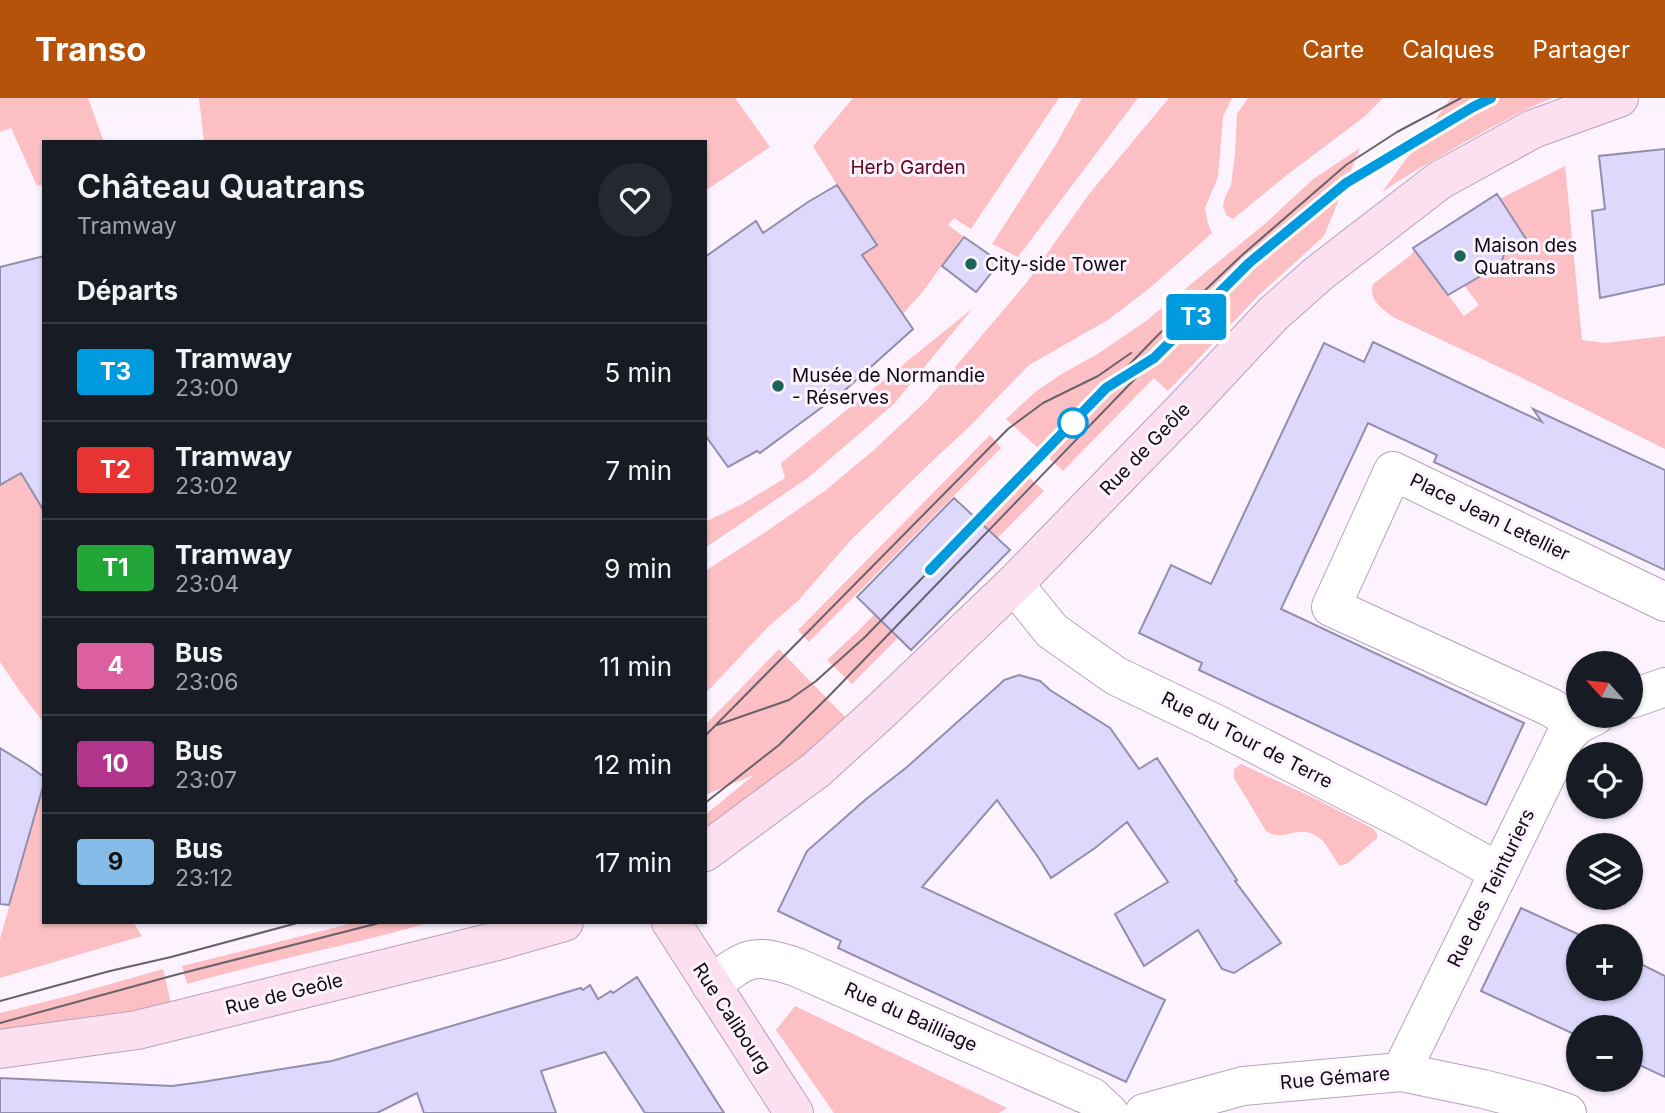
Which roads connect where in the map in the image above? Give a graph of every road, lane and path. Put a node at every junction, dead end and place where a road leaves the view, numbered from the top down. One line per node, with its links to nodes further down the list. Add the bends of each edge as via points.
1 (1619, 98): 2 (main road, Rue de Geôle, via 1533,129 1440,180 1348,250 1273,314)
2 (1014, 584): 8 (main road, Rue de Geôle, via 859,733); 9 (street, Rue du Tour de Terre, via 1052,631 1116,676)
3 (1665, 602): 6 (street, Place Jean Letellier, via 1393,471 1331,607)
4 (1665, 687): 5 (street)
5 (1643, 695)
6 (1566, 713)
7 (1577, 728): 9 (street, Rue des Teinturiers, via 1565,737)
8 (707, 851)
9 (1499, 872): 14 (street, Rue des Teinturiers)
10 (557, 924): 13 (main road, Rue de Geôle, via 137,1030)
11 (670, 925): 12 (main road, Rue Calibourg)
12 (710, 985): 15 (main road, Rue Calibourg); 16 (street, Rue du Bailliage, via 738,964 753,958 772,959 1082,1092)
13 (0, 1049)
14 (1401, 1072): 17 (street, Rue Gémare, via 1243,1086); 18 (street, Rue Gémare)
15 (794, 1113)
16 (1108, 1113)
17 (1144, 1113)
18 (1567, 1113)

